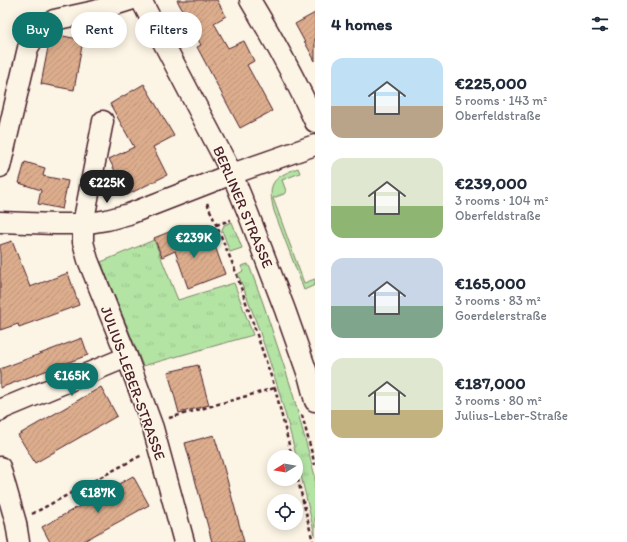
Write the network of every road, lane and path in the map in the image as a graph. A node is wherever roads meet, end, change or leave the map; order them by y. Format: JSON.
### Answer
{"nodes":[{"id":1,"x":130,"y":0,"type":"edge"},
{"id":2,"x":141,"y":0,"type":"edge"},
{"id":3,"x":250,"y":0,"type":"edge"},
{"id":4,"x":102,"y":121,"type":"dead end"},
{"id":5,"x":315,"y":122,"type":"edge"},
{"id":6,"x":315,"y":145,"type":"edge"},
{"id":7,"x":0,"y":167,"type":"edge"},
{"id":8,"x":232,"y":174,"type":"junction"},
{"id":9,"x":213,"y":181,"type":"junction"},
{"id":10,"x":0,"y":222,"type":"edge"},
{"id":11,"x":83,"y":224,"type":"junction"},
{"id":12,"x":126,"y":357,"type":"junction"},
{"id":13,"x":275,"y":388,"type":"junction"},
{"id":14,"x":315,"y":401,"type":"edge"},
{"id":15,"x":0,"y":411,"type":"edge"},
{"id":16,"x":168,"y":418,"type":"dead end"},
{"id":17,"x":158,"y":446,"type":"junction"},
{"id":18,"x":290,"y":450,"type":"edge"},
{"id":19,"x":0,"y":467,"type":"edge"},
{"id":20,"x":299,"y":486,"type":"edge"},
{"id":21,"x":16,"y":523,"type":"junction"},
{"id":22,"x":20,"y":542,"type":"edge"},
{"id":23,"x":184,"y":542,"type":"edge"},
{"id":24,"x":313,"y":542,"type":"edge"}],
"edges":[{"from":1,"to":7,"type":"street"},
{"from":2,"to":8,"type":"street","name":"BERLINER STRASSE"},
{"from":3,"to":5,"type":"street"},
{"from":4,"to":11,"type":"street","name":"JULIUS-LEBER-STRASSE"},
{"from":6,"to":8,"type":"street"},
{"from":8,"to":9,"type":"street"},
{"from":8,"to":14,"type":"street","name":"BERLINER STRASSE"},
{"from":9,"to":11,"type":"street"},
{"from":9,"to":13,"type":"path"},
{"from":10,"to":11,"type":"street"},
{"from":11,"to":12,"type":"street","name":"JULIUS-LEBER-STRASSE"},
{"from":12,"to":15,"type":"street"},
{"from":12,"to":17,"type":"street","name":"JULIUS-LEBER-STRASSE"},
{"from":13,"to":16,"type":"path"},
{"from":13,"to":18,"type":"path"},
{"from":17,"to":21,"type":"path"},
{"from":17,"to":23,"type":"street","name":"JULIUS-LEBER-STRASSE"},
{"from":19,"to":21,"type":"street"},
{"from":20,"to":24,"type":"path"},
{"from":21,"to":22,"type":"street"}]}
